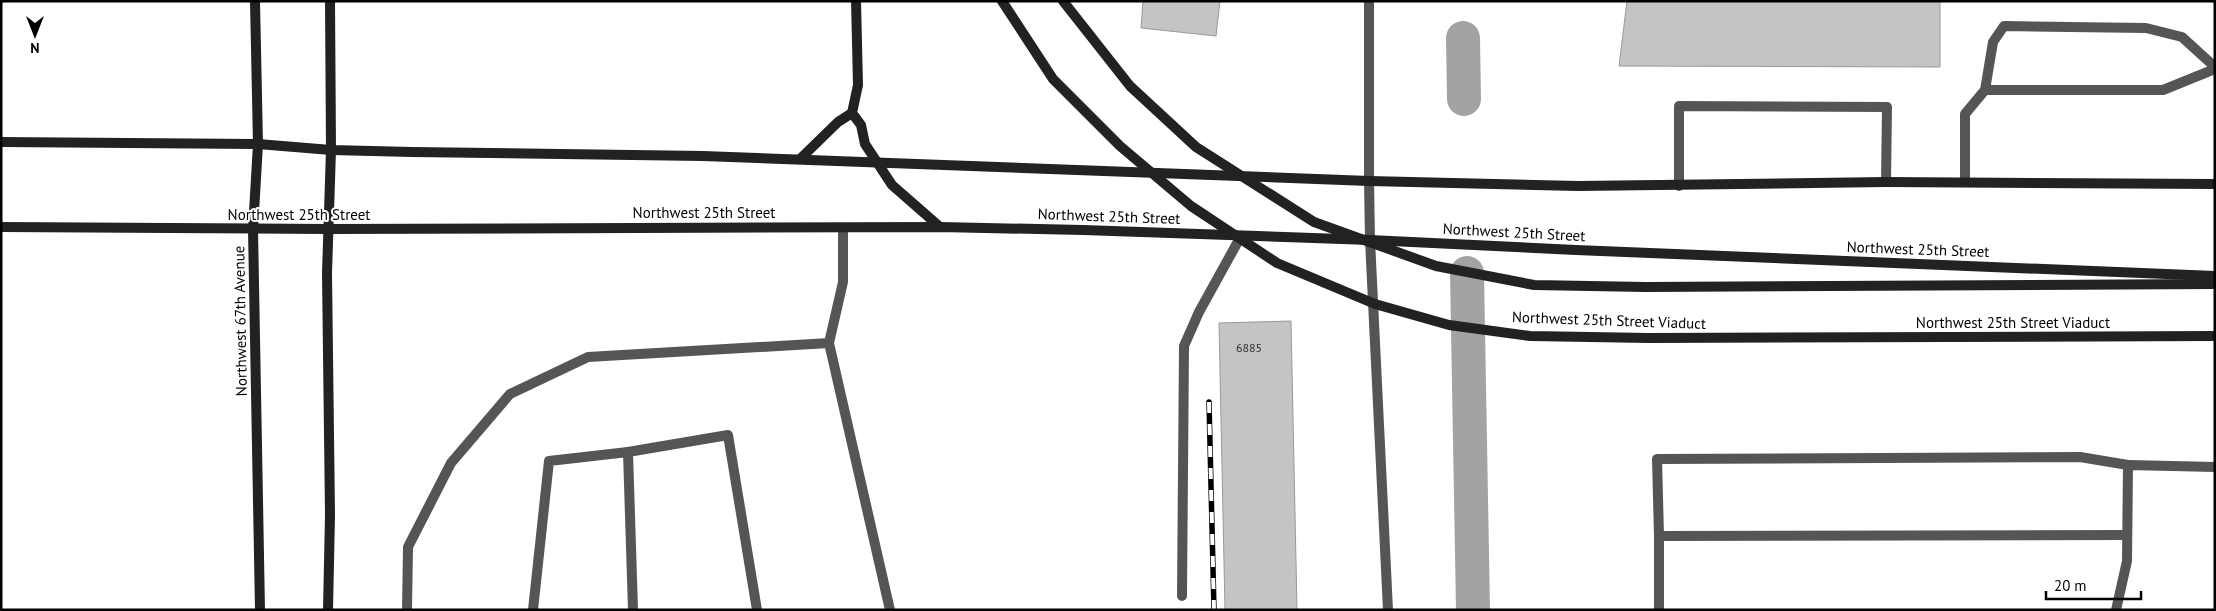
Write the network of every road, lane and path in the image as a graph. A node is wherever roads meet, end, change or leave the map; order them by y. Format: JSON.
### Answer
{"nodes":[{"id":1,"x":254,"y":1,"type":"edge"},
{"id":2,"x":330,"y":1,"type":"edge"},
{"id":3,"x":856,"y":1,"type":"edge"},
{"id":4,"x":1002,"y":1,"type":"edge"},
{"id":5,"x":1062,"y":1,"type":"edge"},
{"id":6,"x":1369,"y":1,"type":"edge"},
{"id":7,"x":2215,"y":68,"type":"edge"},
{"id":8,"x":1985,"y":90,"type":"junction"},
{"id":9,"x":852,"y":113,"type":"junction"},
{"id":10,"x":1,"y":142,"type":"edge"},
{"id":11,"x":258,"y":144,"type":"junction"},
{"id":12,"x":331,"y":150,"type":"junction"},
{"id":13,"x":800,"y":159,"type":"junction"},
{"id":14,"x":876,"y":162,"type":"junction"},
{"id":15,"x":1369,"y":181,"type":"junction"},
{"id":16,"x":1886,"y":182,"type":"junction"},
{"id":17,"x":1965,"y":182,"type":"junction"},
{"id":18,"x":2215,"y":184,"type":"edge"},
{"id":19,"x":1679,"y":186,"type":"junction"},
{"id":20,"x":1,"y":227,"type":"edge"},
{"id":21,"x":940,"y":227,"type":"junction"},
{"id":22,"x":843,"y":228,"type":"junction"},
{"id":23,"x":253,"y":229,"type":"junction"},
{"id":24,"x":327,"y":229,"type":"junction"},
{"id":25,"x":1240,"y":236,"type":"junction"},
{"id":26,"x":1370,"y":240,"type":"junction"},
{"id":27,"x":2215,"y":276,"type":"edge"},
{"id":28,"x":2215,"y":284,"type":"edge"},
{"id":29,"x":2215,"y":336,"type":"edge"},
{"id":30,"x":829,"y":343,"type":"junction"},
{"id":31,"x":628,"y":452,"type":"junction"},
{"id":32,"x":2128,"y":465,"type":"junction"},
{"id":33,"x":2215,"y":467,"type":"edge"},
{"id":34,"x":2128,"y":535,"type":"junction"},
{"id":35,"x":1659,"y":536,"type":"junction"},
{"id":36,"x":1182,"y":596,"type":"dead end"},
{"id":37,"x":260,"y":610,"type":"edge"},
{"id":38,"x":328,"y":610,"type":"edge"},
{"id":39,"x":407,"y":610,"type":"edge"},
{"id":40,"x":533,"y":610,"type":"edge"},
{"id":41,"x":633,"y":610,"type":"edge"},
{"id":42,"x":757,"y":610,"type":"edge"},
{"id":43,"x":890,"y":610,"type":"edge"},
{"id":44,"x":1388,"y":610,"type":"edge"},
{"id":45,"x":1659,"y":610,"type":"edge"},
{"id":46,"x":2116,"y":610,"type":"edge"}],
"edges":[{"from":1,"to":11,"type":"street","name":"Northwest 67th Avenue"},
{"from":2,"to":12,"type":"street"},
{"from":3,"to":9,"type":"street"},
{"from":4,"to":29,"type":"street","name":"Northwest 25th Street Viaduct","bridge":true},
{"from":5,"to":28,"type":"street","bridge":true},
{"from":6,"to":15,"type":"street"},
{"from":7,"to":8,"type":"street"},
{"from":7,"to":8,"type":"street"},
{"from":8,"to":17,"type":"street"},
{"from":9,"to":13,"type":"street"},
{"from":9,"to":14,"type":"street"},
{"from":10,"to":11,"type":"street"},
{"from":11,"to":12,"type":"street"},
{"from":11,"to":23,"type":"street","name":"Northwest 67th Avenue"},
{"from":12,"to":13,"type":"street"},
{"from":12,"to":24,"type":"street"},
{"from":13,"to":14,"type":"street"},
{"from":14,"to":15,"type":"street"},
{"from":14,"to":21,"type":"street"},
{"from":15,"to":19,"type":"street"},
{"from":15,"to":26,"type":"street"},
{"from":16,"to":17,"type":"street"},
{"from":16,"to":19,"type":"street"},
{"from":16,"to":19,"type":"street"},
{"from":17,"to":18,"type":"street"},
{"from":20,"to":23,"type":"street","name":"Northwest 25th Street"},
{"from":21,"to":22,"type":"street","name":"Northwest 25th Street"},
{"from":21,"to":25,"type":"street","name":"Northwest 25th Street"},
{"from":22,"to":24,"type":"street","name":"Northwest 25th Street"},
{"from":22,"to":30,"type":"street"},
{"from":23,"to":24,"type":"street","name":"Northwest 25th Street"},
{"from":23,"to":37,"type":"street","name":"Northwest 67th Avenue"},
{"from":24,"to":38,"type":"street"},
{"from":25,"to":26,"type":"street","name":"Northwest 25th Street"},
{"from":25,"to":36,"type":"street"},
{"from":26,"to":27,"type":"street","name":"Northwest 25th Street"},
{"from":26,"to":44,"type":"street"},
{"from":30,"to":39,"type":"street"},
{"from":30,"to":43,"type":"street"},
{"from":31,"to":40,"type":"street"},
{"from":31,"to":41,"type":"street"},
{"from":31,"to":42,"type":"street"},
{"from":32,"to":33,"type":"street"},
{"from":32,"to":34,"type":"street"},
{"from":32,"to":35,"type":"street"},
{"from":34,"to":35,"type":"street"},
{"from":34,"to":46,"type":"street"},
{"from":35,"to":45,"type":"street"}]}
